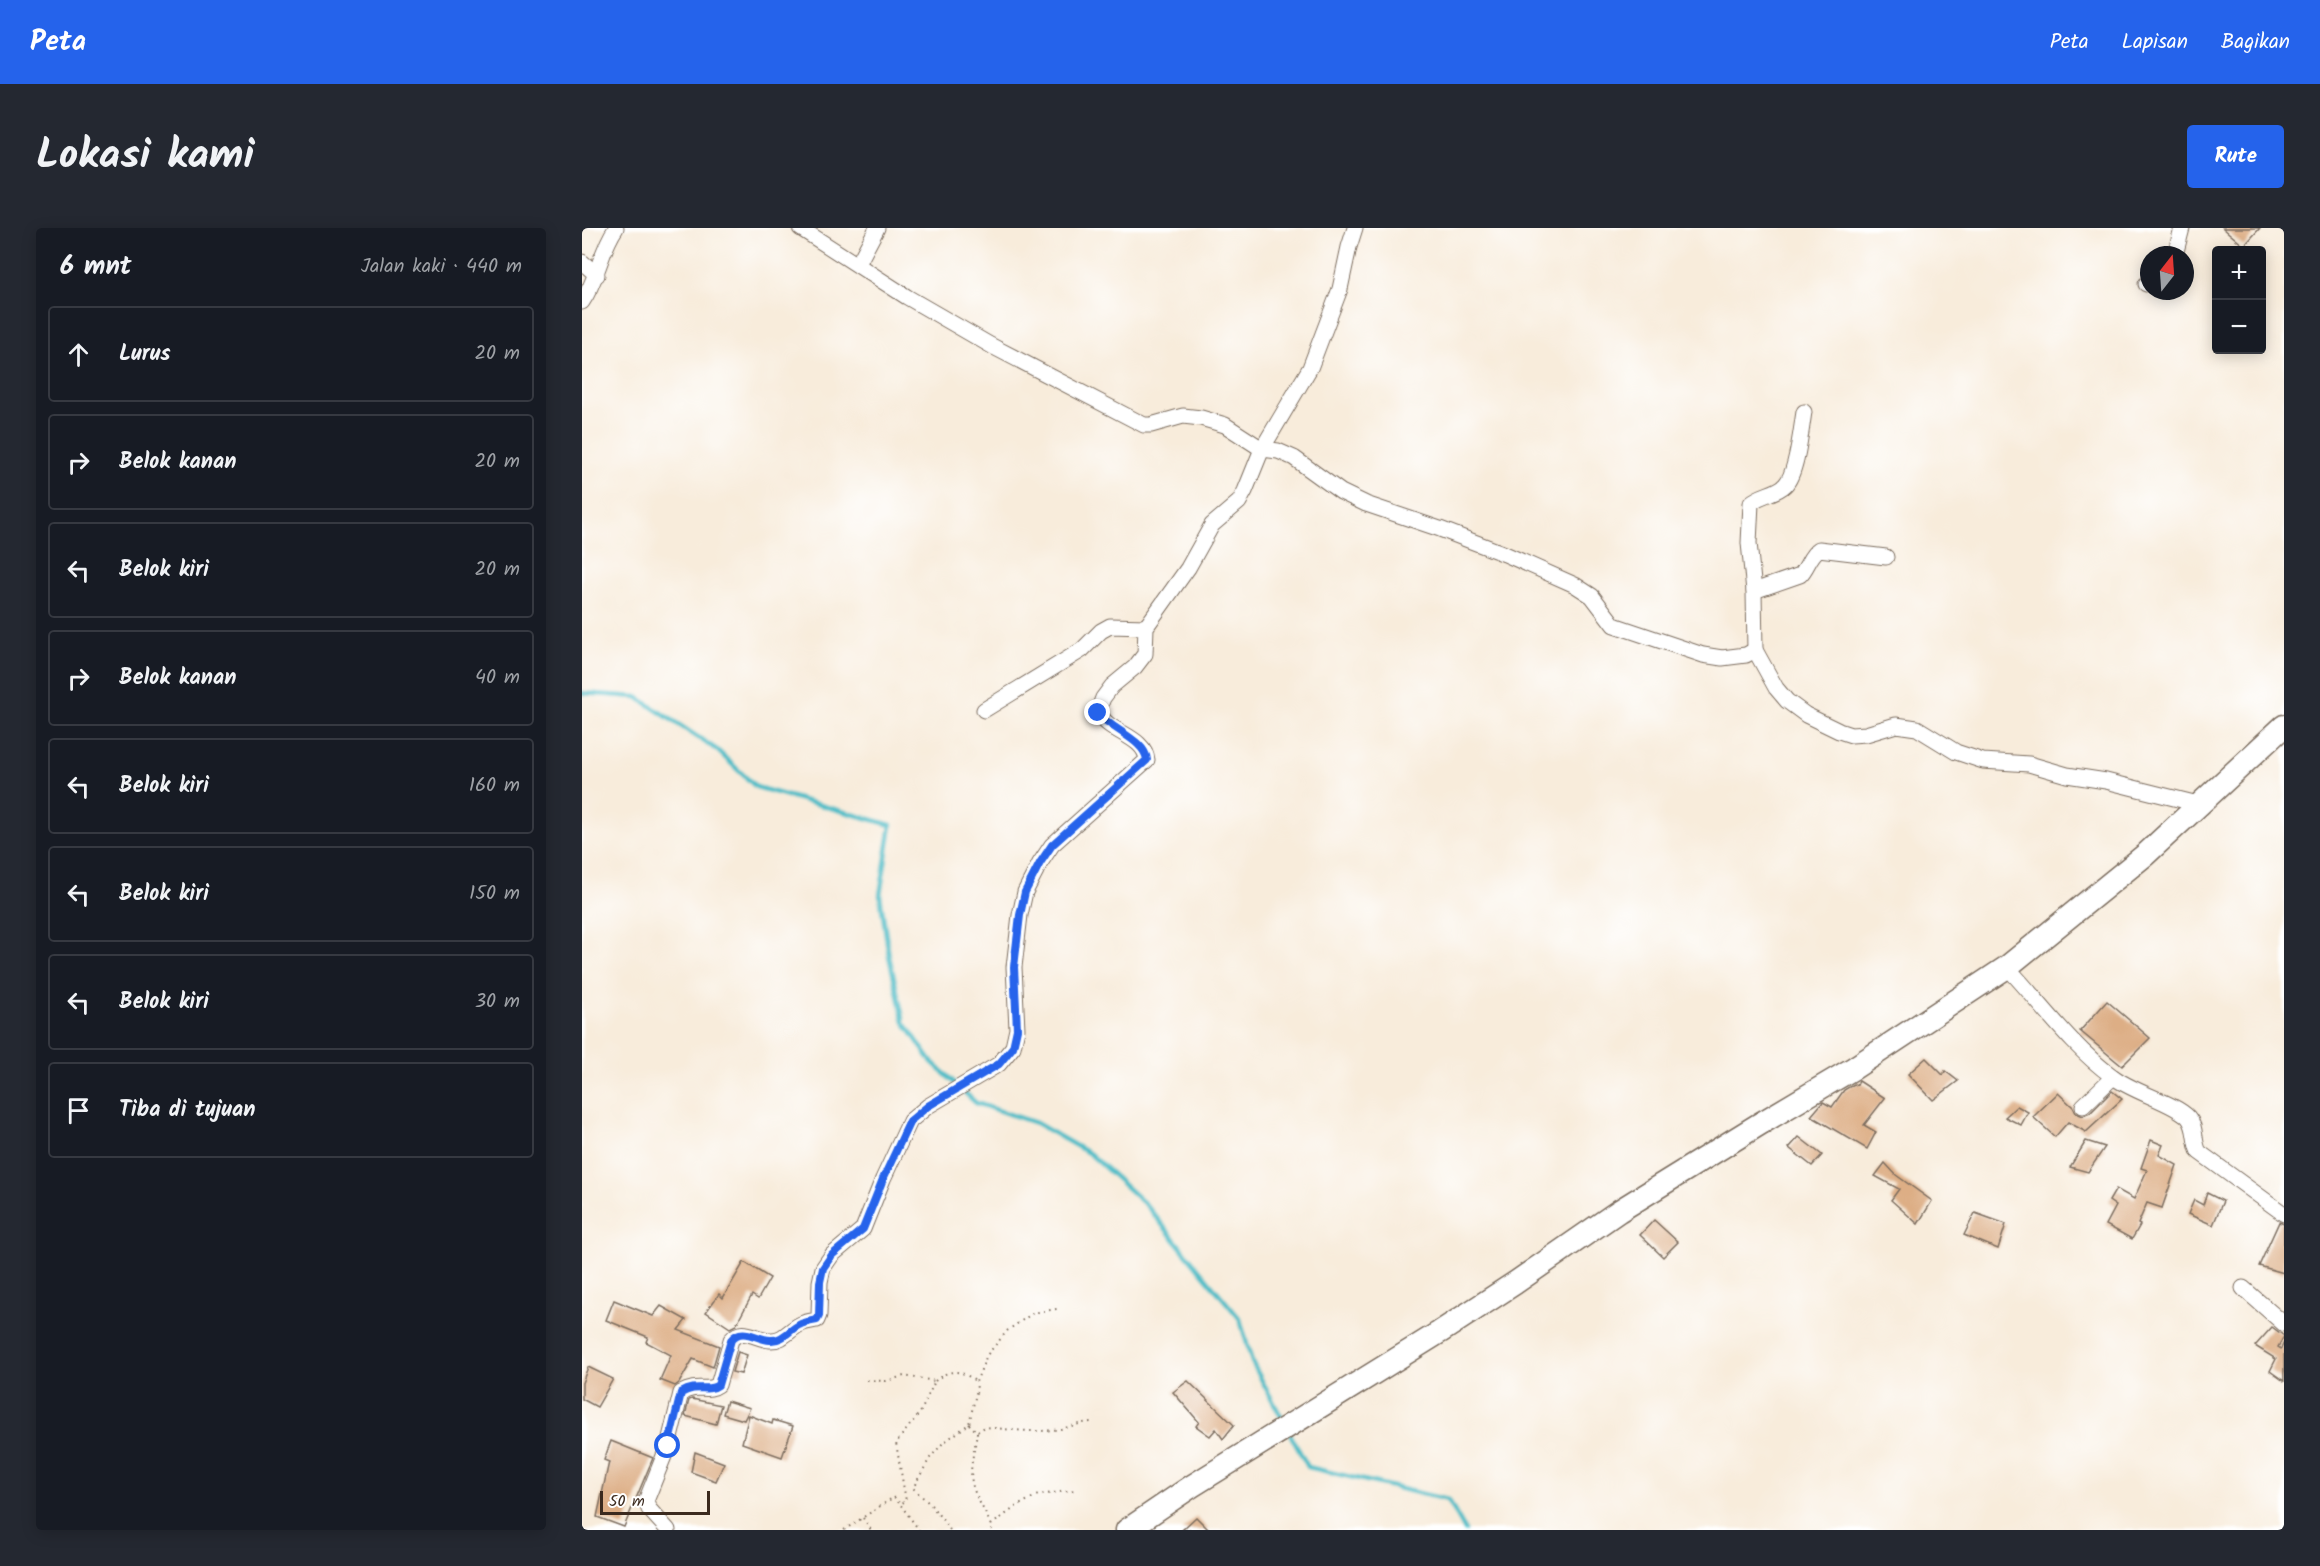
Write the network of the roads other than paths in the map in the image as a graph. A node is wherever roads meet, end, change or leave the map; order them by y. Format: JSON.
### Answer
{"nodes":[{"id":1,"x":615,"y":228,"type":"edge"},
{"id":2,"x":800,"y":228,"type":"edge"},
{"id":3,"x":877,"y":228,"type":"edge"},
{"id":4,"x":1355,"y":228,"type":"edge"},
{"id":5,"x":2182,"y":228,"type":"edge"},
{"id":6,"x":2177,"y":246,"type":"edge"},
{"id":7,"x":582,"y":262,"type":"edge"},
{"id":8,"x":858,"y":264,"type":"junction"},
{"id":9,"x":597,"y":275,"type":"junction"},
{"id":10,"x":582,"y":302,"type":"edge"},
{"id":11,"x":1804,"y":412,"type":"dead end"},
{"id":12,"x":1262,"y":449,"type":"junction"},
{"id":13,"x":1886,"y":557,"type":"dead end"},
{"id":14,"x":1754,"y":591,"type":"junction"},
{"id":15,"x":1146,"y":627,"type":"junction"},
{"id":16,"x":1755,"y":650,"type":"junction"},
{"id":17,"x":984,"y":710,"type":"dead end"},
{"id":18,"x":2284,"y":726,"type":"edge"},
{"id":19,"x":2198,"y":804,"type":"junction"},
{"id":20,"x":2007,"y":967,"type":"junction"},
{"id":21,"x":2113,"y":1077,"type":"junction"},
{"id":22,"x":2083,"y":1106,"type":"dead end"},
{"id":23,"x":2284,"y":1215,"type":"edge"},
{"id":24,"x":2243,"y":1288,"type":"dead end"},
{"id":25,"x":2284,"y":1324,"type":"edge"},
{"id":26,"x":1131,"y":1529,"type":"edge"},
{"id":27,"x":668,"y":1530,"type":"edge"}],
"edges":[{"from":1,"to":9,"type":"street"},
{"from":2,"to":8,"type":"street"},
{"from":3,"to":8,"type":"street"},
{"from":4,"to":12,"type":"street"},
{"from":5,"to":6,"type":"street"},
{"from":7,"to":9,"type":"street"},
{"from":8,"to":12,"type":"street"},
{"from":9,"to":10,"type":"street"},
{"from":11,"to":14,"type":"street"},
{"from":12,"to":15,"type":"street"},
{"from":12,"to":16,"type":"street"},
{"from":13,"to":14,"type":"street"},
{"from":14,"to":16,"type":"street"},
{"from":15,"to":17,"type":"street"},
{"from":15,"to":27,"type":"street"},
{"from":16,"to":19,"type":"street"},
{"from":18,"to":19,"type":"street"},
{"from":19,"to":20,"type":"street"},
{"from":20,"to":21,"type":"street"},
{"from":20,"to":26,"type":"street"},
{"from":21,"to":22,"type":"street"},
{"from":21,"to":23,"type":"street"},
{"from":24,"to":25,"type":"street"}]}
